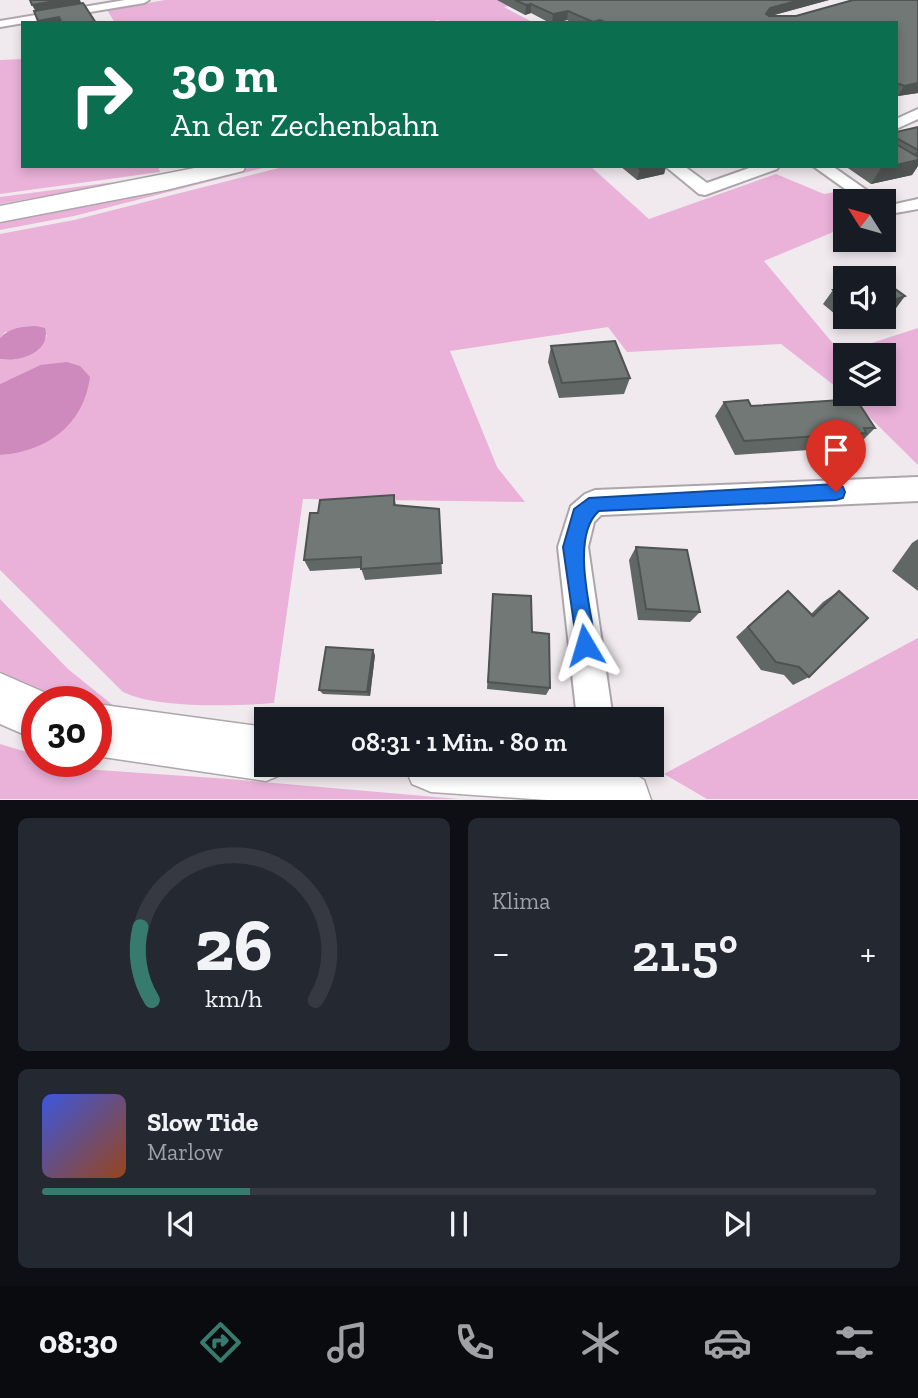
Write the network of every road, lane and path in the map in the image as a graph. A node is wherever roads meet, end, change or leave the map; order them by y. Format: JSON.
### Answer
{"nodes":[{"id":1,"x":144,"y":0,"type":"edge"},
{"id":2,"x":102,"y":3,"type":"edge"},
{"id":3,"x":0,"y":24,"type":"edge"},
{"id":4,"x":918,"y":113,"type":"edge"},
{"id":5,"x":898,"y":124,"type":"edge"},
{"id":6,"x":227,"y":168,"type":"edge"},
{"id":7,"x":676,"y":168,"type":"edge"},
{"id":8,"x":766,"y":168,"type":"edge"},
{"id":9,"x":824,"y":168,"type":"edge"},
{"id":10,"x":855,"y":189,"type":"edge"},
{"id":11,"x":918,"y":204,"type":"edge"},
{"id":12,"x":896,"y":209,"type":"edge"},
{"id":13,"x":0,"y":214,"type":"edge"},
{"id":14,"x":918,"y":489,"type":"edge"},
{"id":15,"x":0,"y":698,"type":"edge"},
{"id":16,"x":593,"y":707,"type":"edge"},
{"id":17,"x":21,"y":708,"type":"edge"},
{"id":18,"x":112,"y":732,"type":"edge"},
{"id":19,"x":254,"y":752,"type":"edge"},
{"id":20,"x":574,"y":777,"type":"edge"},
{"id":21,"x":608,"y":783,"type":"edge"}],
"edges":[{"from":1,"to":2,"type":"street"},
{"from":2,"to":3,"type":"street"},
{"from":4,"to":5,"type":"street"},
{"from":6,"to":13,"type":"main road"},
{"from":7,"to":8,"type":"street"},
{"from":9,"to":10,"type":"street"},
{"from":11,"to":12,"type":"street"},
{"from":14,"to":16,"type":"street"},
{"from":15,"to":17,"type":"main road"},
{"from":18,"to":19,"type":"main road"},
{"from":20,"to":21,"type":"main road"}]}
